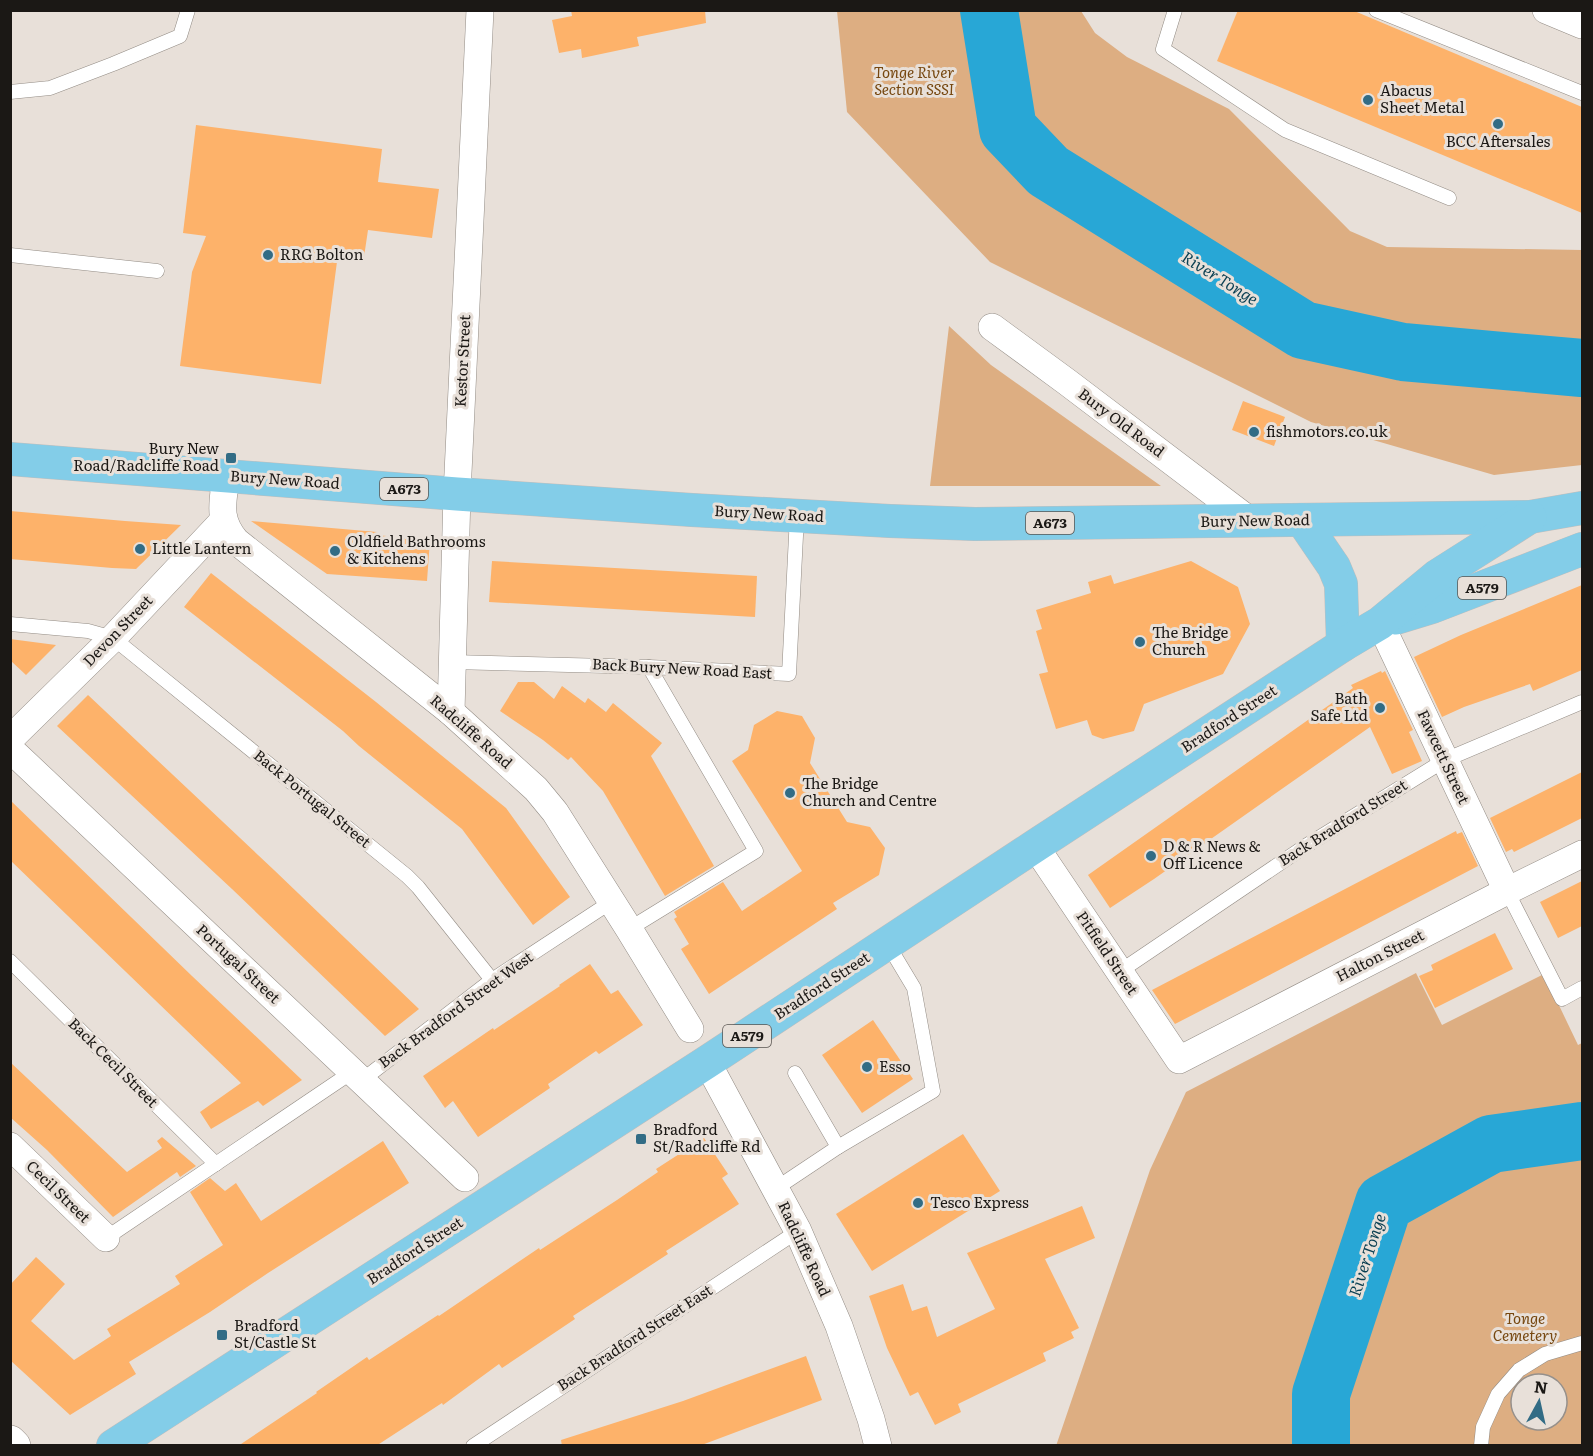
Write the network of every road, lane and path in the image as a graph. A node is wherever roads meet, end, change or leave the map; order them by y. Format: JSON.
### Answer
{"nodes":[{"id":1,"x":188,"y":10,"type":"edge"},
{"id":2,"x":480,"y":10,"type":"edge"},
{"id":3,"x":1175,"y":10,"type":"edge"},
{"id":4,"x":1376,"y":10,"type":"edge"},
{"id":5,"x":1546,"y":10,"type":"edge"},
{"id":6,"x":1582,"y":25,"type":"edge"},
{"id":7,"x":10,"y":92,"type":"edge"},
{"id":8,"x":1582,"y":93,"type":"edge"},
{"id":9,"x":1449,"y":198,"type":"dead end"},
{"id":10,"x":10,"y":255,"type":"edge"},
{"id":11,"x":158,"y":271,"type":"dead end"},
{"id":12,"x":992,"y":327,"type":"dead end"},
{"id":13,"x":10,"y":459,"type":"edge"},
{"id":14,"x":225,"y":476,"type":"junction"},
{"id":15,"x":457,"y":494,"type":"junction"},
{"id":16,"x":1582,"y":508,"type":"edge"},
{"id":17,"x":797,"y":515,"type":"junction"},
{"id":18,"x":1530,"y":517,"type":"junction"},
{"id":19,"x":223,"y":520,"type":"junction"},
{"id":20,"x":1249,"y":520,"type":"junction"},
{"id":21,"x":1302,"y":520,"type":"junction"},
{"id":22,"x":1582,"y":549,"type":"edge"},
{"id":23,"x":1380,"y":623,"type":"junction"},
{"id":24,"x":10,"y":624,"type":"edge"},
{"id":25,"x":113,"y":638,"type":"junction"},
{"id":26,"x":1343,"y":645,"type":"junction"},
{"id":27,"x":452,"y":662,"type":"junction"},
{"id":28,"x":649,"y":667,"type":"junction"},
{"id":29,"x":1582,"y":702,"type":"edge"},
{"id":30,"x":451,"y":712,"type":"junction"},
{"id":31,"x":10,"y":739,"type":"edge"},
{"id":32,"x":10,"y":749,"type":"edge"},
{"id":33,"x":1445,"y":760,"type":"junction"},
{"id":34,"x":1035,"y":846,"type":"junction"},
{"id":35,"x":1582,"y":854,"type":"edge"},
{"id":36,"x":1507,"y":891,"type":"junction"},
{"id":37,"x":611,"y":902,"type":"junction"},
{"id":38,"x":629,"y":929,"type":"junction"},
{"id":39,"x":887,"y":943,"type":"junction"},
{"id":40,"x":10,"y":961,"type":"edge"},
{"id":41,"x":1119,"y":972,"type":"junction"},
{"id":42,"x":492,"y":980,"type":"junction"},
{"id":43,"x":1582,"y":988,"type":"edge"},
{"id":44,"x":690,"y":1029,"type":"dead end"},
{"id":45,"x":1179,"y":1060,"type":"joint"},
{"id":46,"x":707,"y":1062,"type":"junction"},
{"id":47,"x":795,"y":1073,"type":"dead end"},
{"id":48,"x":357,"y":1076,"type":"junction"},
{"id":49,"x":10,"y":1146,"type":"edge"},
{"id":50,"x":838,"y":1147,"type":"junction"},
{"id":51,"x":216,"y":1164,"type":"junction"},
{"id":52,"x":465,"y":1178,"type":"dead end"},
{"id":53,"x":775,"y":1189,"type":"junction"},
{"id":54,"x":798,"y":1230,"type":"junction"},
{"id":55,"x":106,"y":1238,"type":"joint"},
{"id":56,"x":1582,"y":1343,"type":"edge"},
{"id":57,"x":10,"y":1442,"type":"edge"},
{"id":58,"x":14,"y":1446,"type":"edge"},
{"id":59,"x":113,"y":1446,"type":"edge"},
{"id":60,"x":473,"y":1446,"type":"edge"},
{"id":61,"x":878,"y":1446,"type":"edge"},
{"id":62,"x":1481,"y":1446,"type":"edge"}],
"edges":[{"from":1,"to":7,"type":"lane"},
{"from":2,"to":15,"type":"street","name":"Kestor Street"},
{"from":3,"to":9,"type":"lane"},
{"from":4,"to":8,"type":"lane"},
{"from":5,"to":6,"type":"street"},
{"from":10,"to":11,"type":"lane"},
{"from":12,"to":20,"type":"street","name":"Bury Old Road"},
{"from":13,"to":14,"type":"main road","name":"Bury New Road","number":"A673"},
{"from":14,"to":15,"type":"main road","name":"Bury New Road","number":"A673"},
{"from":14,"to":19,"type":"street"},
{"from":15,"to":17,"type":"main road","name":"Bury New Road","number":"A673"},
{"from":15,"to":27,"type":"street","name":"Kestor Street"},
{"from":16,"to":18,"type":"main road","number":"A579"},
{"from":17,"to":20,"type":"main road","name":"Bury New Road","number":"A673"},
{"from":17,"to":28,"type":"lane","name":"Back Bury New Road East"},
{"from":18,"to":21,"type":"main road","name":"Bury New Road","number":"A673"},
{"from":18,"to":23,"type":"main road","name":"Bradford Street","number":"A579"},
{"from":19,"to":25,"type":"street","name":"Devon Street"},
{"from":19,"to":30,"type":"street","name":"Radcliffe Road"},
{"from":20,"to":21,"type":"main road","name":"Bury New Road","number":"A673"},
{"from":21,"to":26,"type":"main road"},
{"from":22,"to":23,"type":"main road","name":"Bradford Street","number":"A579"},
{"from":23,"to":26,"type":"main road","name":"Bradford Street","number":"A579"},
{"from":23,"to":33,"type":"street","name":"Fawcett Street"},
{"from":24,"to":25,"type":"lane"},
{"from":25,"to":31,"type":"street","name":"Devon Street"},
{"from":25,"to":42,"type":"lane","name":"Back Portugal Street"},
{"from":26,"to":34,"type":"main road","name":"Bradford Street","number":"A579"},
{"from":27,"to":28,"type":"lane","name":"Back Bury New Road East"},
{"from":27,"to":30,"type":"street","name":"Kestor Street"},
{"from":28,"to":38,"type":"lane"},
{"from":29,"to":33,"type":"lane","name":"Back Bradford Street"},
{"from":30,"to":37,"type":"street","name":"Radcliffe Road"},
{"from":32,"to":48,"type":"street","name":"Portugal Street"},
{"from":33,"to":36,"type":"street","name":"Fawcett Street"},
{"from":33,"to":41,"type":"lane","name":"Back Bradford Street"},
{"from":34,"to":39,"type":"main road","name":"Bradford Street","number":"A579"},
{"from":34,"to":41,"type":"street","name":"Pitfield Street"},
{"from":35,"to":36,"type":"street","name":"Halton Street"},
{"from":36,"to":43,"type":"lane"},
{"from":36,"to":45,"type":"street","name":"Halton Street"},
{"from":37,"to":38,"type":"street","name":"Radcliffe Road"},
{"from":37,"to":42,"type":"lane","name":"Back Bradford Street West"},
{"from":38,"to":44,"type":"street","name":"Radcliffe Road"},
{"from":39,"to":46,"type":"main road","name":"Bradford Street","number":"A579"},
{"from":39,"to":50,"type":"lane"},
{"from":40,"to":51,"type":"lane","name":"Back Cecil Street"},
{"from":41,"to":45,"type":"street","name":"Pitfield Street"},
{"from":42,"to":48,"type":"lane","name":"Back Bradford Street West"},
{"from":46,"to":53,"type":"street","name":"Radcliffe Road"},
{"from":46,"to":59,"type":"main road","name":"Bradford Street","number":"A579"},
{"from":47,"to":50,"type":"lane"},
{"from":48,"to":51,"type":"lane","name":"Back Bradford Street West"},
{"from":48,"to":52,"type":"street","name":"Portugal Street"},
{"from":49,"to":55,"type":"street","name":"Cecil Street"},
{"from":50,"to":53,"type":"lane"},
{"from":51,"to":55,"type":"lane","name":"Back Bradford Street West"},
{"from":53,"to":54,"type":"street","name":"Radcliffe Road"},
{"from":54,"to":60,"type":"lane","name":"Back Bradford Street East"},
{"from":54,"to":61,"type":"street","name":"Radcliffe Road"},
{"from":56,"to":62,"type":"lane"},
{"from":57,"to":58,"type":"main road"}]}
